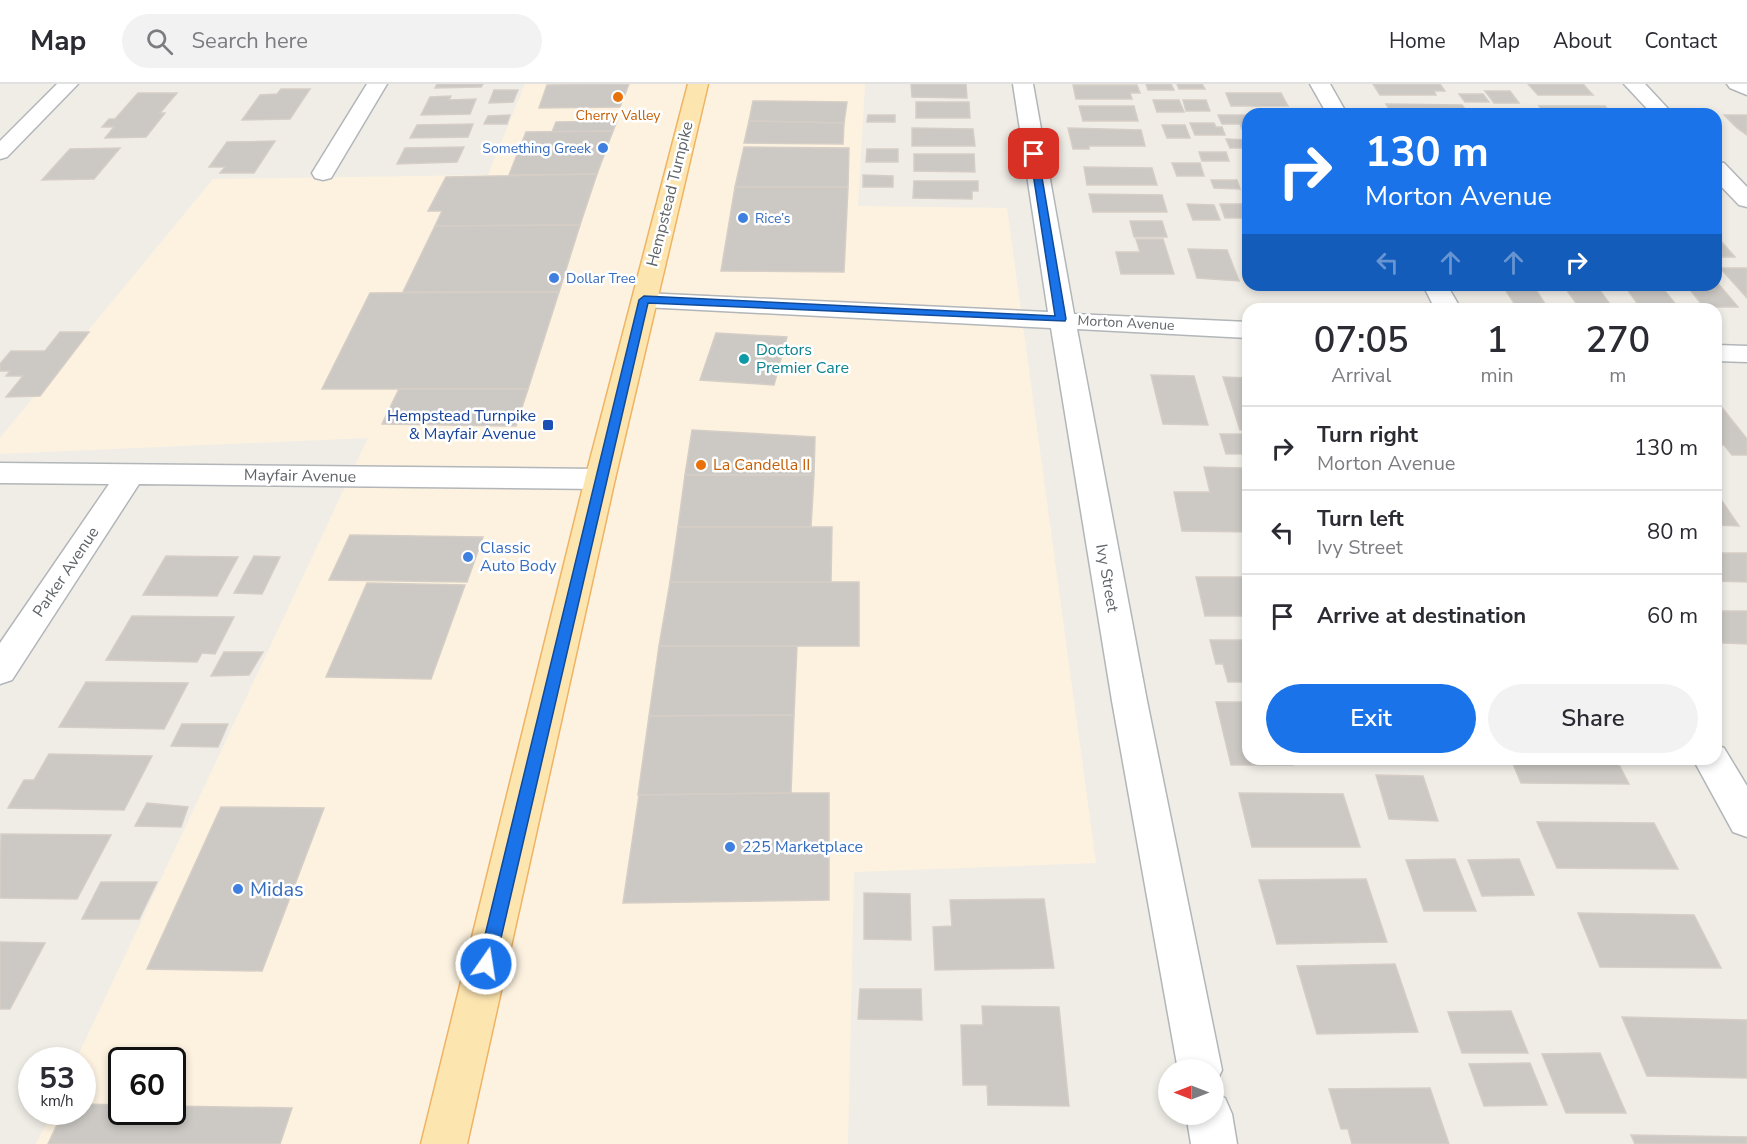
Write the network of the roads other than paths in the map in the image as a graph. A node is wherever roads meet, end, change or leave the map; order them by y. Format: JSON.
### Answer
{"nodes":[{"id":1,"x":68,"y":84,"type":"edge"},
{"id":2,"x":377,"y":84,"type":"edge"},
{"id":3,"x":698,"y":84,"type":"edge"},
{"id":4,"x":1023,"y":84,"type":"edge"},
{"id":5,"x":1320,"y":84,"type":"edge"},
{"id":6,"x":1634,"y":84,"type":"edge"},
{"id":7,"x":1737,"y":84,"type":"edge"},
{"id":8,"x":1747,"y":89,"type":"edge"},
{"id":9,"x":1334,"y":108,"type":"edge"},
{"id":10,"x":1657,"y":108,"type":"edge"},
{"id":11,"x":0,"y":153,"type":"edge"},
{"id":12,"x":323,"y":173,"type":"dead end"},
{"id":13,"x":1722,"y":174,"type":"edge"},
{"id":14,"x":1747,"y":200,"type":"edge"},
{"id":15,"x":644,"y":300,"type":"junction"},
{"id":16,"x":1061,"y":319,"type":"junction"},
{"id":17,"x":1242,"y":330,"type":"edge"},
{"id":18,"x":1722,"y":353,"type":"edge"},
{"id":19,"x":1747,"y":354,"type":"edge"},
{"id":20,"x":0,"y":473,"type":"edge"},
{"id":21,"x":131,"y":474,"type":"junction"},
{"id":22,"x":600,"y":479,"type":"junction"},
{"id":23,"x":0,"y":670,"type":"edge"},
{"id":24,"x":1715,"y":765,"type":"edge"},
{"id":25,"x":1747,"y":820,"type":"edge"},
{"id":26,"x":1198,"y":1059,"type":"edge"},
{"id":27,"x":1211,"y":1125,"type":"edge"},
{"id":28,"x":444,"y":1144,"type":"edge"},
{"id":29,"x":1214,"y":1144,"type":"edge"}],
"edges":[{"from":1,"to":11,"type":"street"},
{"from":2,"to":12,"type":"street"},
{"from":3,"to":15,"type":"main road","name":"Hempstead Turnpike"},
{"from":4,"to":16,"type":"street","name":"Ivy Street"},
{"from":5,"to":9,"type":"street"},
{"from":6,"to":10,"type":"street"},
{"from":7,"to":8,"type":"street"},
{"from":13,"to":14,"type":"street"},
{"from":15,"to":16,"type":"street","name":"Morton Avenue"},
{"from":15,"to":22,"type":"main road","name":"Hempstead Turnpike"},
{"from":16,"to":17,"type":"street","name":"Morton Avenue"},
{"from":16,"to":26,"type":"street","name":"Ivy Street"},
{"from":18,"to":19,"type":"street"},
{"from":20,"to":21,"type":"street","name":"Mayfair Avenue"},
{"from":21,"to":22,"type":"street","name":"Mayfair Avenue"},
{"from":21,"to":23,"type":"street","name":"Parker Avenue"},
{"from":22,"to":28,"type":"main road","name":"Hempstead Turnpike"},
{"from":24,"to":25,"type":"street"},
{"from":27,"to":29,"type":"street"}]}
